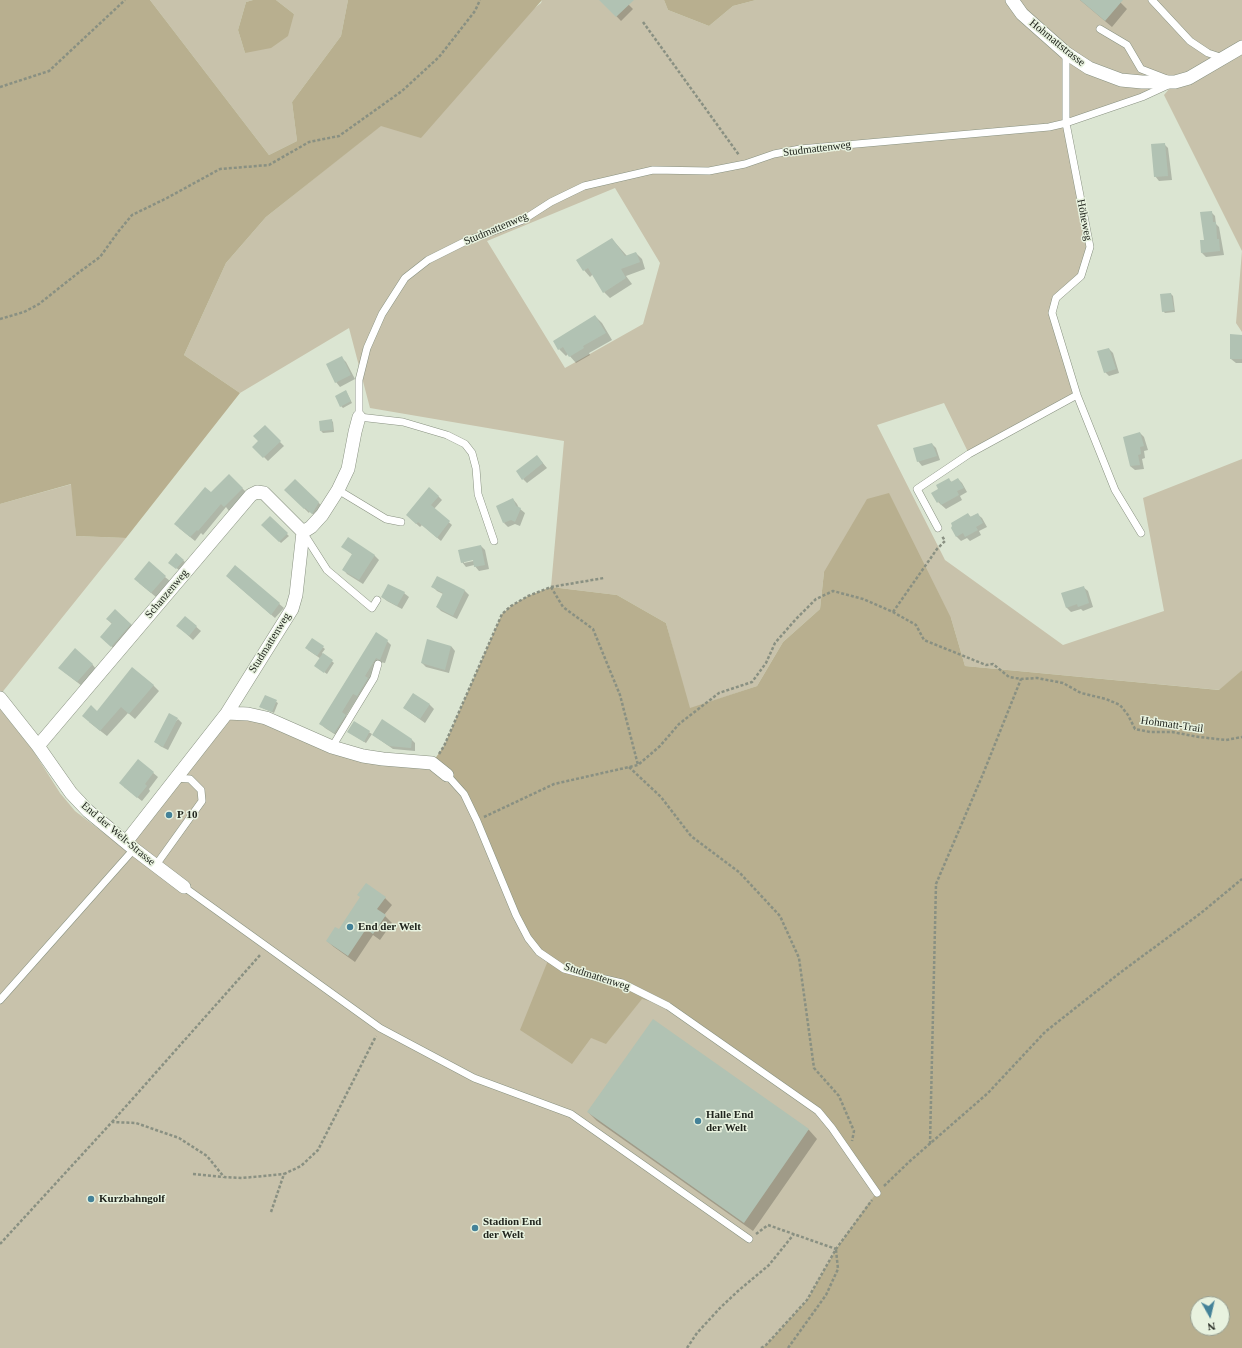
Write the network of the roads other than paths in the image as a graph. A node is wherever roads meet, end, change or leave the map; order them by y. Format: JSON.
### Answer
{"nodes":[{"id":1,"x":1012,"y":0,"type":"edge"},
{"id":2,"x":1152,"y":0,"type":"edge"},
{"id":3,"x":1100,"y":30,"type":"dead end"},
{"id":4,"x":1242,"y":47,"type":"edge"},
{"id":5,"x":1066,"y":53,"type":"junction"},
{"id":6,"x":1223,"y":58,"type":"junction"},
{"id":7,"x":1175,"y":82,"type":"junction"},
{"id":8,"x":1066,"y":123,"type":"junction"},
{"id":9,"x":1077,"y":395,"type":"junction"},
{"id":10,"x":359,"y":417,"type":"junction"},
{"id":11,"x":338,"y":490,"type":"junction"},
{"id":12,"x":401,"y":522,"type":"dead end"},
{"id":13,"x":938,"y":528,"type":"road end"},
{"id":14,"x":303,"y":532,"type":"junction"},
{"id":15,"x":1141,"y":533,"type":"dead end"},
{"id":16,"x":494,"y":541,"type":"dead end"},
{"id":17,"x":377,"y":600,"type":"dead end"},
{"id":18,"x":378,"y":664,"type":"dead end"},
{"id":19,"x":0,"y":698,"type":"edge"},
{"id":20,"x":227,"y":713,"type":"junction"},
{"id":21,"x":38,"y":746,"type":"junction"},
{"id":22,"x":332,"y":747,"type":"junction"},
{"id":23,"x":447,"y":775,"type":"joint"},
{"id":24,"x":175,"y":778,"type":"junction"},
{"id":25,"x":130,"y":845,"type":"junction"},
{"id":26,"x":156,"y":865,"type":"junction"},
{"id":27,"x":184,"y":887,"type":"joint"},
{"id":28,"x":0,"y":1000,"type":"edge"},
{"id":29,"x":877,"y":1192,"type":"road end"},
{"id":30,"x":750,"y":1239,"type":"road end"}],
"edges":[{"from":1,"to":5,"type":"street","name":"Hohmattstrasse"},
{"from":2,"to":6,"type":"lane"},
{"from":3,"to":7,"type":"lane"},
{"from":4,"to":6,"type":"street","name":"Hohmattstrasse"},
{"from":5,"to":7,"type":"street","name":"Hohmattstrasse"},
{"from":5,"to":8,"type":"lane","name":"Höheweg"},
{"from":6,"to":7,"type":"street","name":"Hohmattstrasse"},
{"from":7,"to":8,"type":"lane","name":"Studmattenweg"},
{"from":8,"to":9,"type":"lane","name":"Höheweg"},
{"from":8,"to":10,"type":"lane","name":"Studmattenweg"},
{"from":9,"to":13,"type":"lane"},
{"from":9,"to":15,"type":"lane","name":"Höheweg"},
{"from":10,"to":11,"type":"street","name":"Studmattenweg"},
{"from":10,"to":16,"type":"lane"},
{"from":11,"to":12,"type":"lane"},
{"from":11,"to":14,"type":"street","name":"Studmattenweg"},
{"from":14,"to":17,"type":"lane"},
{"from":14,"to":20,"type":"street","name":"Studmattenweg"},
{"from":14,"to":21,"type":"street","name":"Schanzenweg"},
{"from":18,"to":22,"type":"lane"},
{"from":19,"to":21,"type":"street","name":"End der Welt-Strasse"},
{"from":20,"to":22,"type":"street"},
{"from":20,"to":24,"type":"street","name":"Studmattenweg"},
{"from":21,"to":25,"type":"street","name":"End der Welt-Strasse"},
{"from":22,"to":23,"type":"street","name":"Studmattenweg"},
{"from":23,"to":29,"type":"lane","name":"Studmattenweg"},
{"from":24,"to":25,"type":"street","name":"Studmattenweg"},
{"from":24,"to":26,"type":"lane"},
{"from":25,"to":26,"type":"street","name":"End der Welt-Strasse"},
{"from":25,"to":28,"type":"lane"},
{"from":26,"to":27,"type":"street","name":"End der Welt-Strasse"},
{"from":27,"to":30,"type":"lane"}]}
